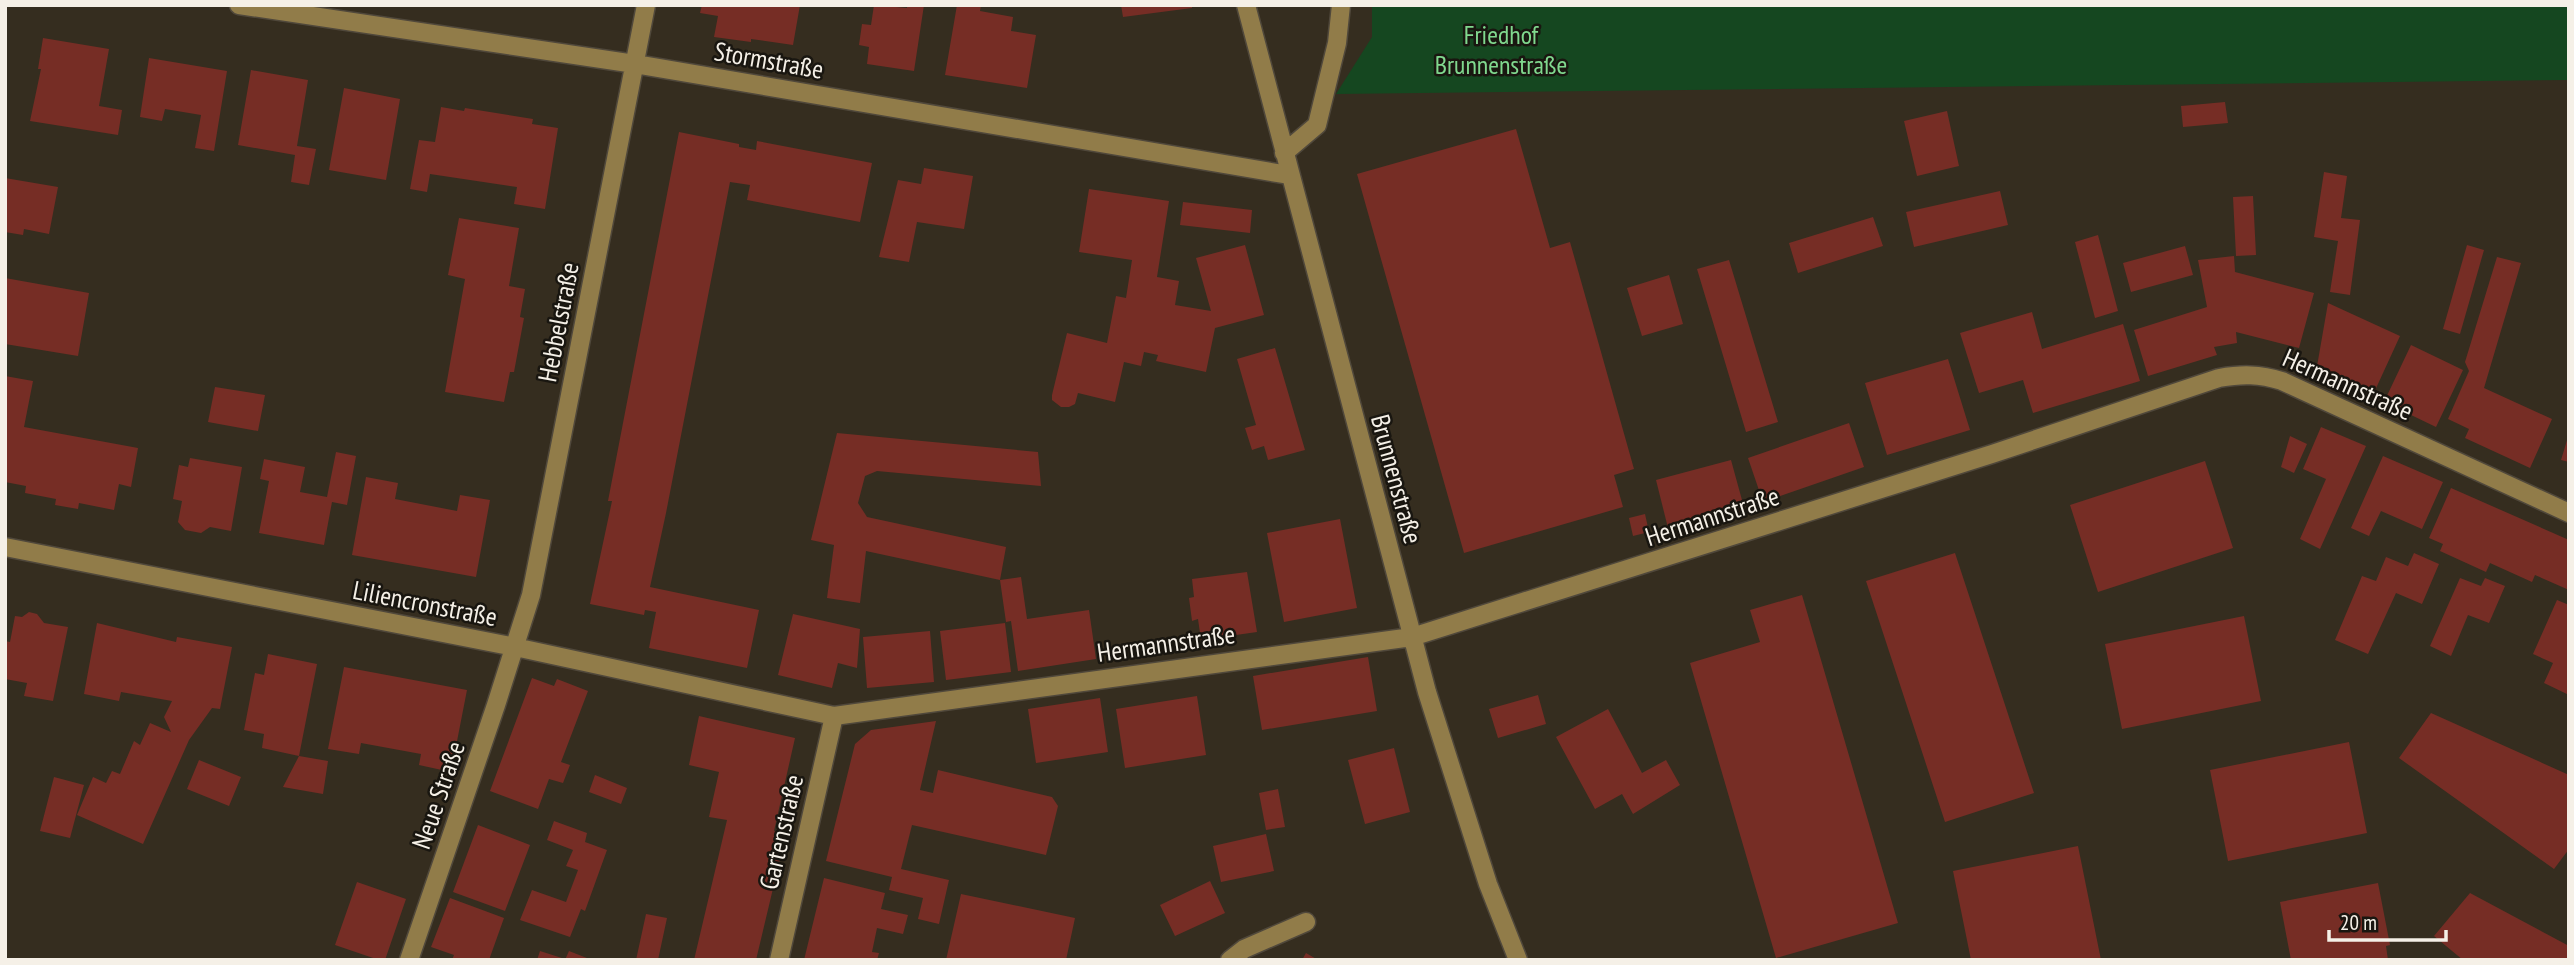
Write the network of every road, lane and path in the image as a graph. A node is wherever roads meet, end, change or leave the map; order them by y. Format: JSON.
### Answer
{"nodes":[{"id":1,"x":239,"y":5,"type":"edge"},
{"id":2,"x":646,"y":5,"type":"edge"},
{"id":3,"x":1246,"y":5,"type":"edge"},
{"id":4,"x":1341,"y":5,"type":"edge"},
{"id":5,"x":635,"y":64,"type":"junction"},
{"id":6,"x":1284,"y":153,"type":"junction"},
{"id":7,"x":1289,"y":175,"type":"junction"},
{"id":8,"x":2569,"y":513,"type":"edge"},
{"id":9,"x":5,"y":547,"type":"edge"},
{"id":10,"x":1412,"y":636,"type":"junction"},
{"id":11,"x":515,"y":647,"type":"junction"},
{"id":12,"x":834,"y":716,"type":"junction"},
{"id":13,"x":1306,"y":922,"type":"dead end"},
{"id":14,"x":409,"y":960,"type":"edge"},
{"id":15,"x":779,"y":960,"type":"edge"},
{"id":16,"x":1230,"y":960,"type":"edge"},
{"id":17,"x":1518,"y":960,"type":"edge"}],
"edges":[{"from":1,"to":5,"type":"street","name":"Stormstraße"},
{"from":2,"to":5,"type":"street","name":"Hebbelstraße"},
{"from":3,"to":6,"type":"street","name":"Brunnenstraße"},
{"from":4,"to":6,"type":"street"},
{"from":5,"to":7,"type":"street","name":"Stormstraße"},
{"from":5,"to":11,"type":"street","name":"Hebbelstraße"},
{"from":6,"to":7,"type":"street","name":"Brunnenstraße"},
{"from":7,"to":10,"type":"street","name":"Brunnenstraße"},
{"from":8,"to":10,"type":"street","name":"Hermannstraße"},
{"from":9,"to":11,"type":"street","name":"Liliencronstraße"},
{"from":10,"to":12,"type":"street","name":"Hermannstraße"},
{"from":10,"to":17,"type":"street","name":"Brunnenstraße"},
{"from":11,"to":12,"type":"street","name":"Liliencronstraße"},
{"from":11,"to":14,"type":"street","name":"Neue Straße"},
{"from":12,"to":15,"type":"street","name":"Gartenstraße"},
{"from":13,"to":16,"type":"street"}]}
